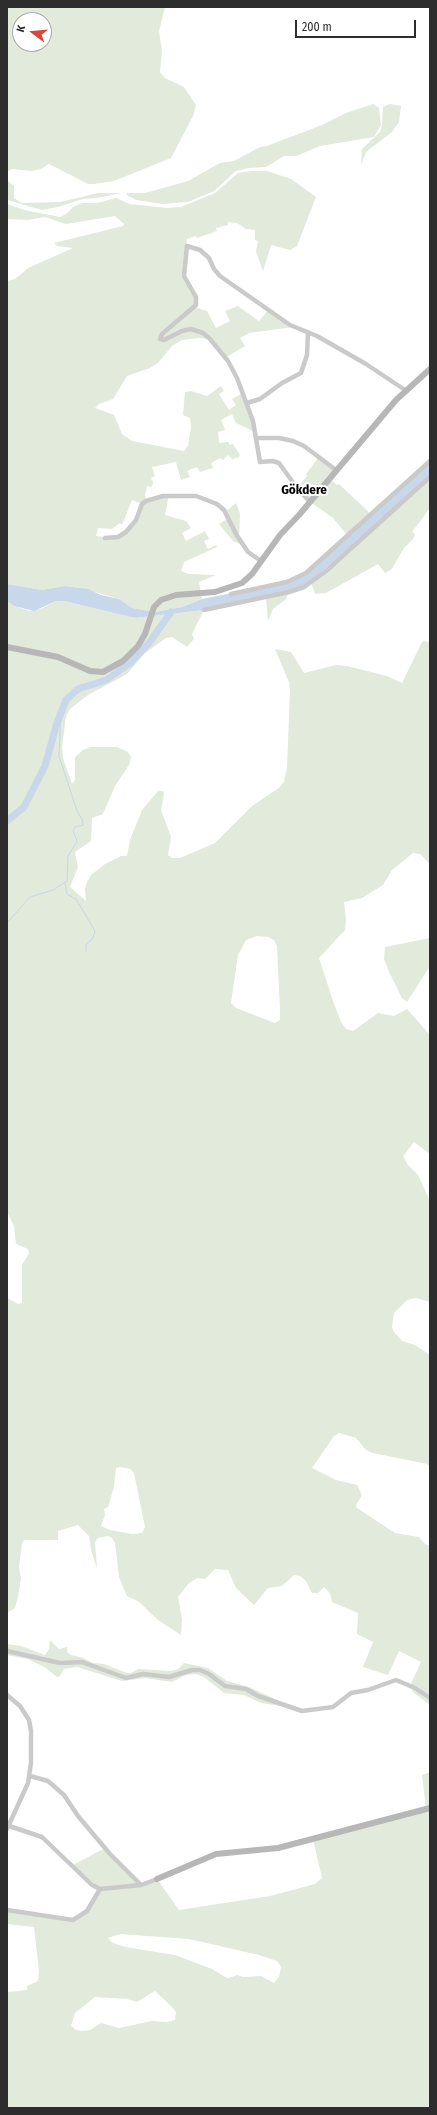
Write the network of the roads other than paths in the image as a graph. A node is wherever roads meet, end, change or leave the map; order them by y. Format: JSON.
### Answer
{"nodes":[{"id":1,"x":308,"y":332,"type":"junction"},
{"id":2,"x":430,"y":369,"type":"edge"},
{"id":3,"x":405,"y":390,"type":"junction"},
{"id":4,"x":247,"y":404,"type":"junction"},
{"id":5,"x":257,"y":438,"type":"junction"},
{"id":6,"x":430,"y":461,"type":"edge"},
{"id":7,"x":336,"y":470,"type":"junction"},
{"id":8,"x":430,"y":477,"type":"edge"},
{"id":9,"x":310,"y":501,"type":"junction"},
{"id":10,"x":105,"y":538,"type":"dead end"},
{"id":11,"x":261,"y":561,"type":"junction"},
{"id":12,"x":230,"y":592,"type":"junction"},
{"id":13,"x":232,"y":603,"type":"junction"},
{"id":14,"x":204,"y":610,"type":"dead end"},
{"id":15,"x":7,"y":647,"type":"edge"},
{"id":16,"x":7,"y":1651,"type":"edge"},
{"id":17,"x":7,"y":1694,"type":"edge"},
{"id":18,"x":430,"y":1698,"type":"edge"},
{"id":19,"x":30,"y":1776,"type":"junction"},
{"id":20,"x":430,"y":1808,"type":"edge"},
{"id":21,"x":8,"y":1828,"type":"edge"},
{"id":22,"x":157,"y":1879,"type":"joint"},
{"id":23,"x":141,"y":1885,"type":"junction"},
{"id":24,"x":100,"y":1889,"type":"junction"},
{"id":25,"x":7,"y":1910,"type":"edge"}],
"edges":[{"from":1,"to":3,"type":"street"},
{"from":1,"to":4,"type":"street"},
{"from":1,"to":4,"type":"street"},
{"from":2,"to":3,"type":"street"},
{"from":3,"to":7,"type":"street"},
{"from":4,"to":5,"type":"street"},
{"from":5,"to":7,"type":"street"},
{"from":5,"to":9,"type":"street"},
{"from":6,"to":12,"type":"street"},
{"from":7,"to":9,"type":"street"},
{"from":8,"to":13,"type":"street"},
{"from":9,"to":11,"type":"street"},
{"from":10,"to":11,"type":"street"},
{"from":11,"to":12,"type":"street"},
{"from":12,"to":13,"type":"street"},
{"from":12,"to":15,"type":"street"},
{"from":13,"to":14,"type":"street"},
{"from":16,"to":18,"type":"street"},
{"from":17,"to":19,"type":"street"},
{"from":19,"to":21,"type":"street"},
{"from":19,"to":23,"type":"street"},
{"from":20,"to":22,"type":"street"},
{"from":21,"to":24,"type":"street"},
{"from":22,"to":23,"type":"street"},
{"from":23,"to":24,"type":"street"},
{"from":24,"to":25,"type":"street"}]}
